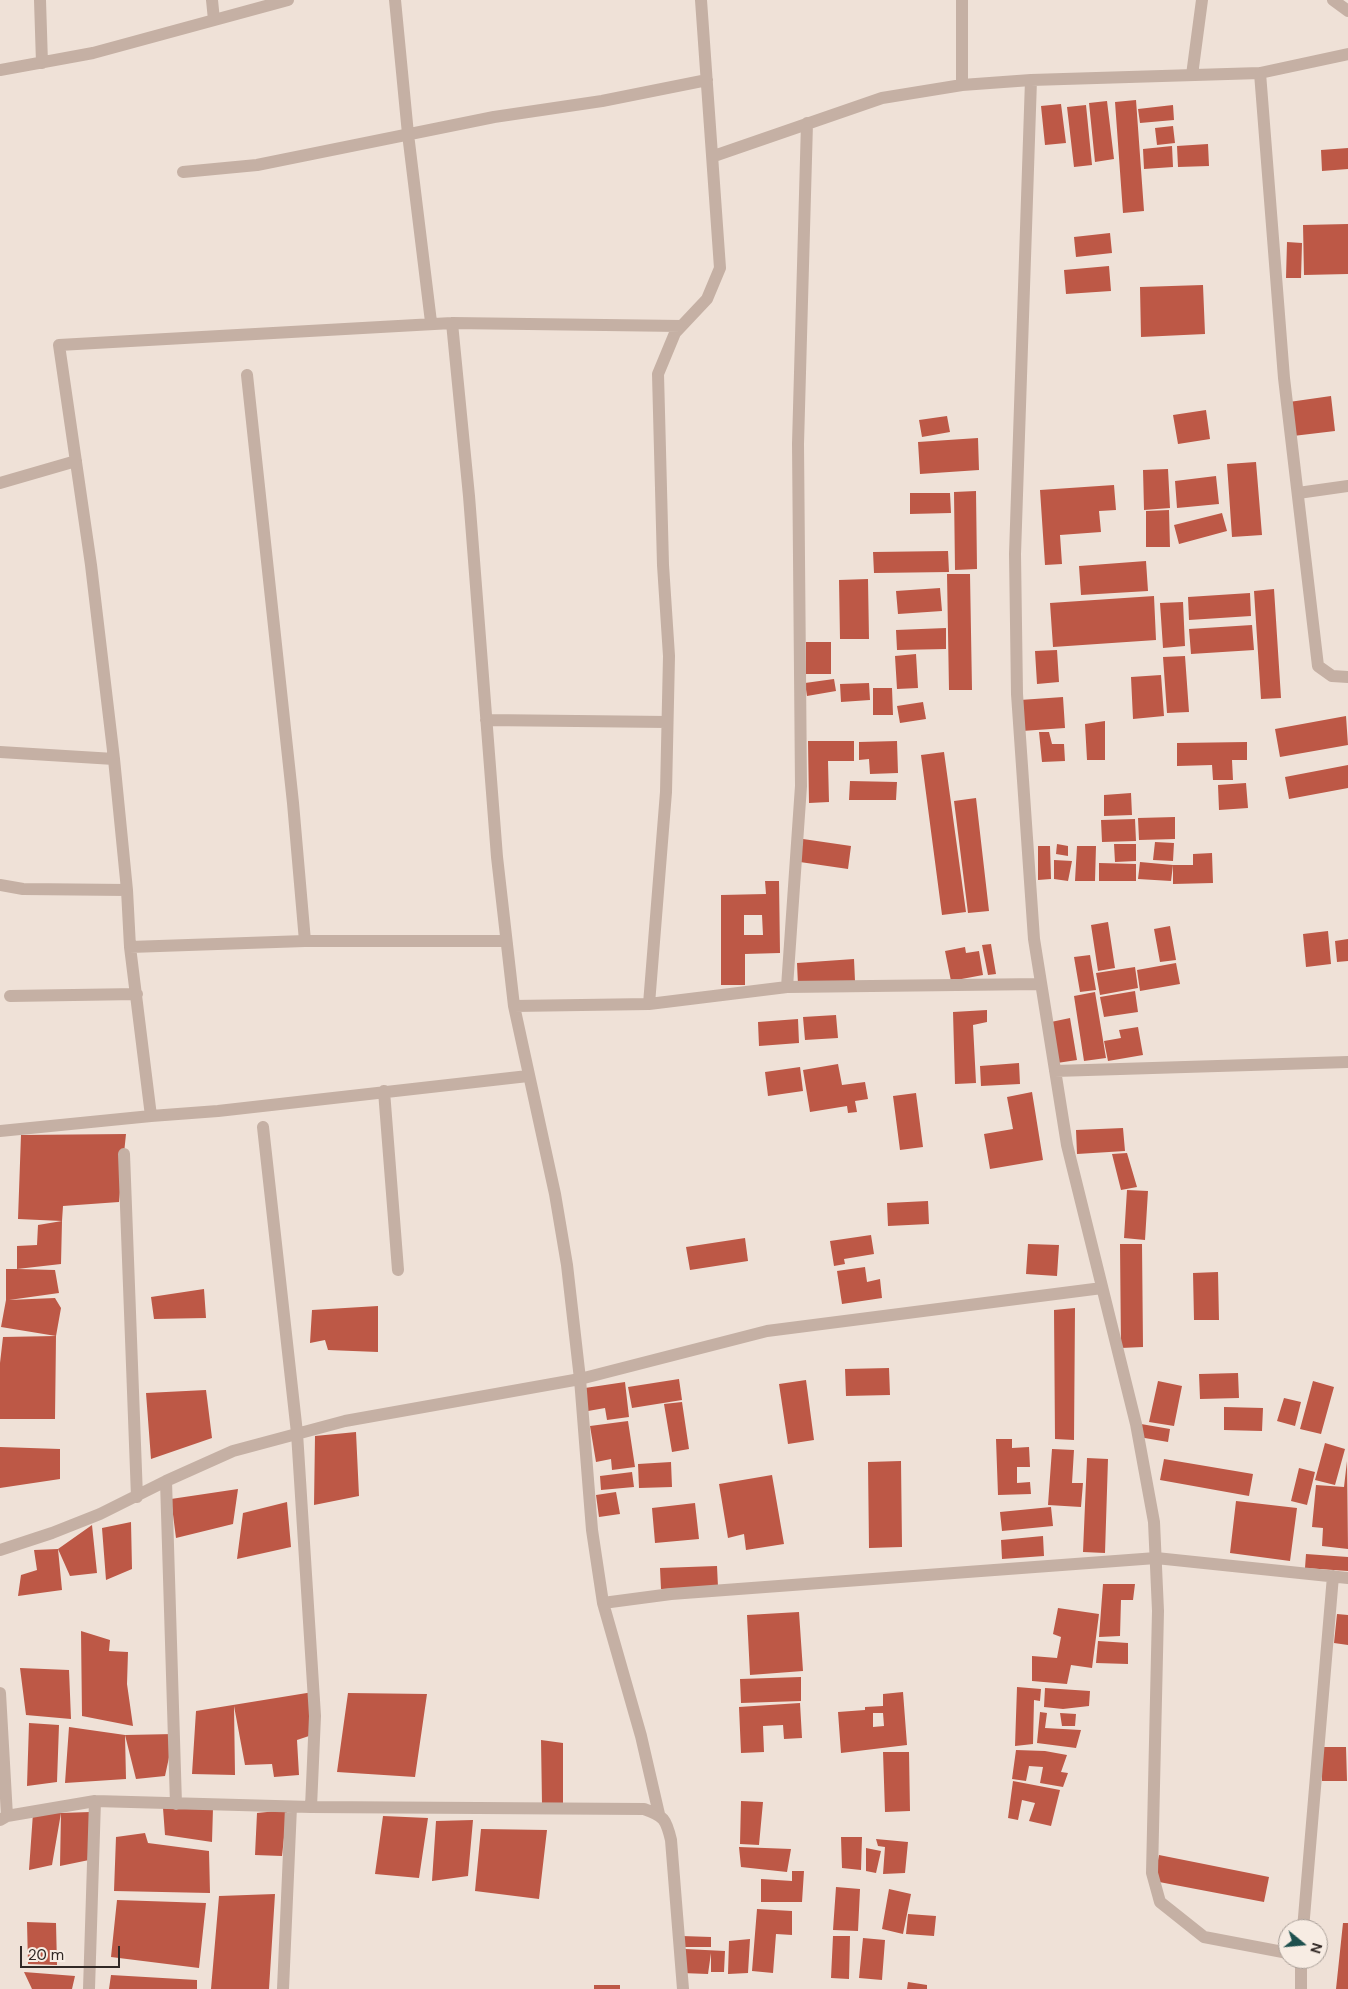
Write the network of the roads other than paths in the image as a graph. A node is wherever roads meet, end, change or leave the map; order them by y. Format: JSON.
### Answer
{"nodes":[{"id":1,"x":40,"y":0,"type":"edge"},
{"id":2,"x":212,"y":0,"type":"edge"},
{"id":3,"x":288,"y":0,"type":"edge"},
{"id":4,"x":395,"y":0,"type":"edge"},
{"id":5,"x":701,"y":0,"type":"edge"},
{"id":6,"x":962,"y":0,"type":"edge"},
{"id":7,"x":1202,"y":0,"type":"edge"},
{"id":8,"x":1333,"y":0,"type":"edge"},
{"id":9,"x":1348,"y":11,"type":"edge"},
{"id":10,"x":214,"y":20,"type":"junction"},
{"id":11,"x":1348,"y":54,"type":"edge"},
{"id":12,"x":42,"y":62,"type":"junction"},
{"id":13,"x":0,"y":70,"type":"edge"},
{"id":14,"x":1260,"y":73,"type":"junction"},
{"id":15,"x":1192,"y":75,"type":"junction"},
{"id":16,"x":707,"y":80,"type":"junction"},
{"id":17,"x":1031,"y":80,"type":"junction"},
{"id":18,"x":962,"y":85,"type":"junction"},
{"id":19,"x":807,"y":123,"type":"junction"},
{"id":20,"x":408,"y":134,"type":"junction"},
{"id":21,"x":714,"y":156,"type":"junction"},
{"id":22,"x":183,"y":172,"type":"dead end"},
{"id":23,"x":431,"y":322,"type":"junction"},
{"id":24,"x":452,"y":323,"type":"junction"},
{"id":25,"x":681,"y":326,"type":"junction"},
{"id":26,"x":247,"y":375,"type":"dead end"},
{"id":27,"x":76,"y":462,"type":"junction"},
{"id":28,"x":0,"y":483,"type":"edge"},
{"id":29,"x":1348,"y":486,"type":"edge"},
{"id":30,"x":1298,"y":493,"type":"junction"},
{"id":31,"x":1348,"y":677,"type":"edge"},
{"id":32,"x":486,"y":720,"type":"junction"},
{"id":33,"x":667,"y":722,"type":"junction"},
{"id":34,"x":0,"y":752,"type":"edge"},
{"id":35,"x":114,"y":759,"type":"junction"},
{"id":36,"x":0,"y":885,"type":"edge"},
{"id":37,"x":127,"y":890,"type":"junction"},
{"id":38,"x":305,"y":941,"type":"junction"},
{"id":39,"x":506,"y":941,"type":"junction"},
{"id":40,"x":130,"y":947,"type":"junction"},
{"id":41,"x":1041,"y":984,"type":"junction"},
{"id":42,"x":787,"y":987,"type":"junction"},
{"id":43,"x":137,"y":994,"type":"junction"},
{"id":44,"x":10,"y":996,"type":"dead end"},
{"id":45,"x":649,"y":1004,"type":"junction"},
{"id":46,"x":514,"y":1006,"type":"junction"},
{"id":47,"x":1348,"y":1062,"type":"edge"},
{"id":48,"x":1055,"y":1071,"type":"junction"},
{"id":49,"x":528,"y":1076,"type":"junction"},
{"id":50,"x":384,"y":1090,"type":"junction"},
{"id":51,"x":151,"y":1116,"type":"junction"},
{"id":52,"x":263,"y":1126,"type":"dead end"},
{"id":53,"x":0,"y":1131,"type":"edge"},
{"id":54,"x":124,"y":1154,"type":"dead end"},
{"id":55,"x":398,"y":1270,"type":"dead end"},
{"id":56,"x":1102,"y":1288,"type":"junction"},
{"id":57,"x":580,"y":1379,"type":"junction"},
{"id":58,"x":297,"y":1433,"type":"junction"},
{"id":59,"x":166,"y":1481,"type":"junction"},
{"id":60,"x":137,"y":1497,"type":"junction"},
{"id":61,"x":0,"y":1550,"type":"edge"},
{"id":62,"x":1156,"y":1558,"type":"junction"},
{"id":63,"x":1333,"y":1576,"type":"junction"},
{"id":64,"x":1348,"y":1578,"type":"edge"},
{"id":65,"x":603,"y":1603,"type":"junction"},
{"id":66,"x":0,"y":1693,"type":"edge"},
{"id":67,"x":95,"y":1801,"type":"junction"},
{"id":68,"x":176,"y":1804,"type":"junction"},
{"id":69,"x":291,"y":1807,"type":"junction"},
{"id":70,"x":311,"y":1807,"type":"junction"},
{"id":71,"x":659,"y":1814,"type":"junction"},
{"id":72,"x":3,"y":1818,"type":"edge"},
{"id":73,"x":1304,"y":1919,"type":"edge"},
{"id":74,"x":1278,"y":1952,"type":"edge"},
{"id":75,"x":1301,"y":1969,"type":"edge"},
{"id":76,"x":89,"y":1989,"type":"edge"},
{"id":77,"x":284,"y":1989,"type":"edge"},
{"id":78,"x":683,"y":1989,"type":"edge"},
{"id":79,"x":1301,"y":1989,"type":"edge"}],
"edges":[{"from":1,"to":12,"type":"street"},
{"from":2,"to":10,"type":"street"},
{"from":3,"to":10,"type":"street"},
{"from":4,"to":20,"type":"street"},
{"from":5,"to":16,"type":"street"},
{"from":6,"to":18,"type":"street"},
{"from":7,"to":15,"type":"street"},
{"from":8,"to":9,"type":"street"},
{"from":10,"to":12,"type":"street"},
{"from":11,"to":14,"type":"street"},
{"from":12,"to":13,"type":"street"},
{"from":14,"to":15,"type":"street"},
{"from":14,"to":30,"type":"street"},
{"from":15,"to":17,"type":"street"},
{"from":16,"to":20,"type":"street"},
{"from":16,"to":21,"type":"street"},
{"from":17,"to":18,"type":"street"},
{"from":17,"to":41,"type":"street"},
{"from":18,"to":19,"type":"street"},
{"from":19,"to":21,"type":"street"},
{"from":19,"to":42,"type":"street"},
{"from":20,"to":22,"type":"street"},
{"from":20,"to":23,"type":"street"},
{"from":21,"to":25,"type":"street"},
{"from":23,"to":24,"type":"street"},
{"from":23,"to":27,"type":"street"},
{"from":24,"to":25,"type":"street"},
{"from":24,"to":32,"type":"street"},
{"from":25,"to":33,"type":"street"},
{"from":26,"to":38,"type":"street"},
{"from":27,"to":28,"type":"street"},
{"from":27,"to":35,"type":"street"},
{"from":29,"to":30,"type":"street"},
{"from":30,"to":31,"type":"street"},
{"from":32,"to":33,"type":"street"},
{"from":32,"to":39,"type":"street"},
{"from":33,"to":45,"type":"street"},
{"from":34,"to":35,"type":"street"},
{"from":35,"to":37,"type":"street"},
{"from":36,"to":37,"type":"street"},
{"from":37,"to":40,"type":"street"},
{"from":38,"to":39,"type":"street"},
{"from":38,"to":40,"type":"street"},
{"from":39,"to":46,"type":"street"},
{"from":40,"to":43,"type":"street"},
{"from":41,"to":42,"type":"street"},
{"from":41,"to":48,"type":"street"},
{"from":42,"to":45,"type":"street"},
{"from":43,"to":44,"type":"street"},
{"from":43,"to":51,"type":"street"},
{"from":45,"to":46,"type":"street"},
{"from":46,"to":49,"type":"street"},
{"from":47,"to":48,"type":"street"},
{"from":48,"to":56,"type":"street"},
{"from":49,"to":50,"type":"street"},
{"from":49,"to":57,"type":"street"},
{"from":50,"to":51,"type":"street"},
{"from":50,"to":55,"type":"street"},
{"from":51,"to":53,"type":"street"},
{"from":52,"to":58,"type":"street"},
{"from":54,"to":60,"type":"street"},
{"from":56,"to":57,"type":"street"},
{"from":56,"to":62,"type":"street"},
{"from":57,"to":58,"type":"street"},
{"from":57,"to":65,"type":"street"},
{"from":58,"to":59,"type":"street"},
{"from":58,"to":70,"type":"street"},
{"from":59,"to":60,"type":"street"},
{"from":59,"to":68,"type":"street"},
{"from":60,"to":61,"type":"street"},
{"from":62,"to":63,"type":"street"},
{"from":62,"to":65,"type":"street"},
{"from":62,"to":74,"type":"street"},
{"from":63,"to":64,"type":"street"},
{"from":63,"to":73,"type":"street"},
{"from":65,"to":71,"type":"street"},
{"from":66,"to":72,"type":"street"},
{"from":67,"to":68,"type":"street"},
{"from":67,"to":72,"type":"street"},
{"from":67,"to":76,"type":"street"},
{"from":68,"to":69,"type":"street"},
{"from":69,"to":70,"type":"street"},
{"from":69,"to":77,"type":"street"},
{"from":70,"to":71,"type":"street"},
{"from":71,"to":78,"type":"street"},
{"from":75,"to":79,"type":"street"}]}
